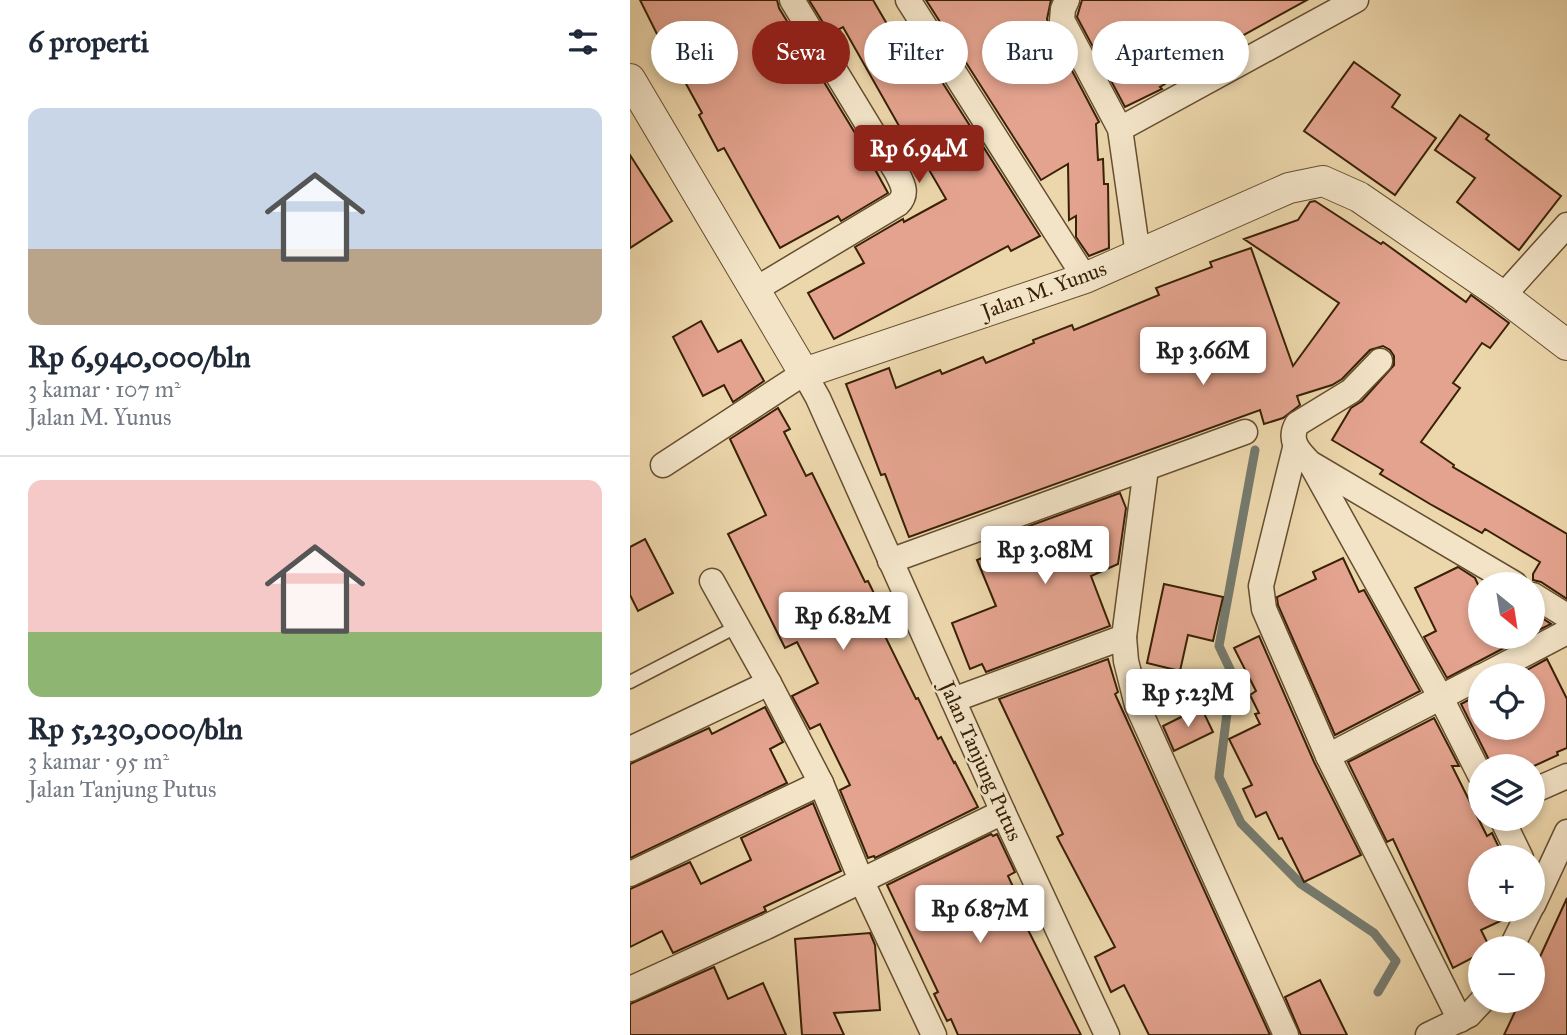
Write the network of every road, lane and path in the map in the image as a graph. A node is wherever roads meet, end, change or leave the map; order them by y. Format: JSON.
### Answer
{"nodes":[{"id":1,"x":792,"y":0,"type":"edge"},
{"id":2,"x":908,"y":0,"type":"edge"},
{"id":3,"x":1067,"y":0,"type":"edge"},
{"id":4,"x":1356,"y":0,"type":"edge"},
{"id":5,"x":630,"y":79,"type":"edge"},
{"id":6,"x":1120,"y":129,"type":"junction"},
{"id":7,"x":1567,"y":225,"type":"edge"},
{"id":8,"x":1138,"y":254,"type":"junction"},
{"id":9,"x":1085,"y":278,"type":"junction"},
{"id":10,"x":756,"y":289,"type":"junction"},
{"id":11,"x":1503,"y":296,"type":"junction"},
{"id":12,"x":1567,"y":345,"type":"edge"},
{"id":13,"x":1380,"y":360,"type":"dead end"},
{"id":14,"x":804,"y":373,"type":"junction"},
{"id":15,"x":1245,"y":432,"type":"dead end"},
{"id":16,"x":1303,"y":456,"type":"junction"},
{"id":17,"x":663,"y":465,"type":"dead end"},
{"id":18,"x":1146,"y":468,"type":"junction"},
{"id":19,"x":890,"y":561,"type":"junction"},
{"id":20,"x":1495,"y":572,"type":"edge"},
{"id":21,"x":712,"y":581,"type":"dead end"},
{"id":22,"x":1545,"y":603,"type":"edge"},
{"id":23,"x":1567,"y":616,"type":"edge"},
{"id":24,"x":738,"y":626,"type":"junction"},
{"id":25,"x":1567,"y":632,"type":"edge"},
{"id":26,"x":1124,"y":637,"type":"junction"},
{"id":27,"x":1507,"y":663,"type":"edge"},
{"id":28,"x":630,"y":682,"type":"edge"},
{"id":29,"x":769,"y":682,"type":"junction"},
{"id":30,"x":1468,"y":684,"type":"edge"},
{"id":31,"x":1441,"y":698,"type":"junction"},
{"id":32,"x":953,"y":700,"type":"junction"},
{"id":33,"x":630,"y":749,"type":"edge"},
{"id":34,"x":1469,"y":754,"type":"edge"},
{"id":35,"x":1328,"y":756,"type":"junction"},
{"id":36,"x":1567,"y":776,"type":"edge"},
{"id":37,"x":821,"y":783,"type":"junction"},
{"id":38,"x":1545,"y":786,"type":"edge"},
{"id":39,"x":1003,"y":812,"type":"junction"},
{"id":40,"x":1567,"y":832,"type":"edge"},
{"id":41,"x":630,"y":874,"type":"edge"},
{"id":42,"x":1545,"y":875,"type":"edge"},
{"id":43,"x":860,"y":880,"type":"junction"},
{"id":44,"x":630,"y":989,"type":"edge"},
{"id":45,"x":1471,"y":1013,"type":"edge"},
{"id":46,"x":1460,"y":1020,"type":"junction"},
{"id":47,"x":934,"y":1035,"type":"edge"},
{"id":48,"x":1107,"y":1035,"type":"edge"},
{"id":49,"x":1286,"y":1035,"type":"edge"},
{"id":50,"x":1428,"y":1035,"type":"edge"}],
"edges":[{"from":1,"to":10,"type":"street"},
{"from":2,"to":9,"type":"street"},
{"from":3,"to":6,"type":"street"},
{"from":4,"to":6,"type":"street"},
{"from":5,"to":10,"type":"street"},
{"from":6,"to":8,"type":"street"},
{"from":7,"to":11,"type":"street"},
{"from":8,"to":9,"type":"street","name":"Jalan M. Yunus"},
{"from":8,"to":11,"type":"street","name":"Jalan M. Yunus"},
{"from":9,"to":14,"type":"street","name":"Jalan M. Yunus"},
{"from":10,"to":14,"type":"street"},
{"from":11,"to":12,"type":"street","name":"Jalan M. Yunus"},
{"from":13,"to":16,"type":"street"},
{"from":14,"to":17,"type":"street"},
{"from":14,"to":19,"type":"street","name":"Jalan Tanjung Putus"},
{"from":15,"to":18,"type":"street"},
{"from":16,"to":20,"type":"street"},
{"from":16,"to":31,"type":"street"},
{"from":16,"to":35,"type":"street"},
{"from":18,"to":19,"type":"street"},
{"from":18,"to":26,"type":"street"},
{"from":19,"to":32,"type":"street","name":"Jalan Tanjung Putus"},
{"from":21,"to":24,"type":"street"},
{"from":22,"to":23,"type":"street"},
{"from":24,"to":28,"type":"lane"},
{"from":24,"to":29,"type":"street"},
{"from":25,"to":27,"type":"street"},
{"from":26,"to":32,"type":"street"},
{"from":26,"to":49,"type":"street"},
{"from":29,"to":33,"type":"street"},
{"from":29,"to":37,"type":"street"},
{"from":30,"to":31,"type":"street"},
{"from":31,"to":34,"type":"street"},
{"from":31,"to":35,"type":"street"},
{"from":32,"to":39,"type":"street","name":"Jalan Tanjung Putus"},
{"from":35,"to":46,"type":"street"},
{"from":36,"to":38,"type":"street"},
{"from":37,"to":41,"type":"street"},
{"from":37,"to":43,"type":"street"},
{"from":39,"to":43,"type":"street"},
{"from":39,"to":48,"type":"street","name":"Jalan Tanjung Putus"},
{"from":40,"to":42,"type":"street"},
{"from":43,"to":44,"type":"street"},
{"from":43,"to":47,"type":"street"},
{"from":45,"to":46,"type":"street"},
{"from":46,"to":50,"type":"street"}]}
